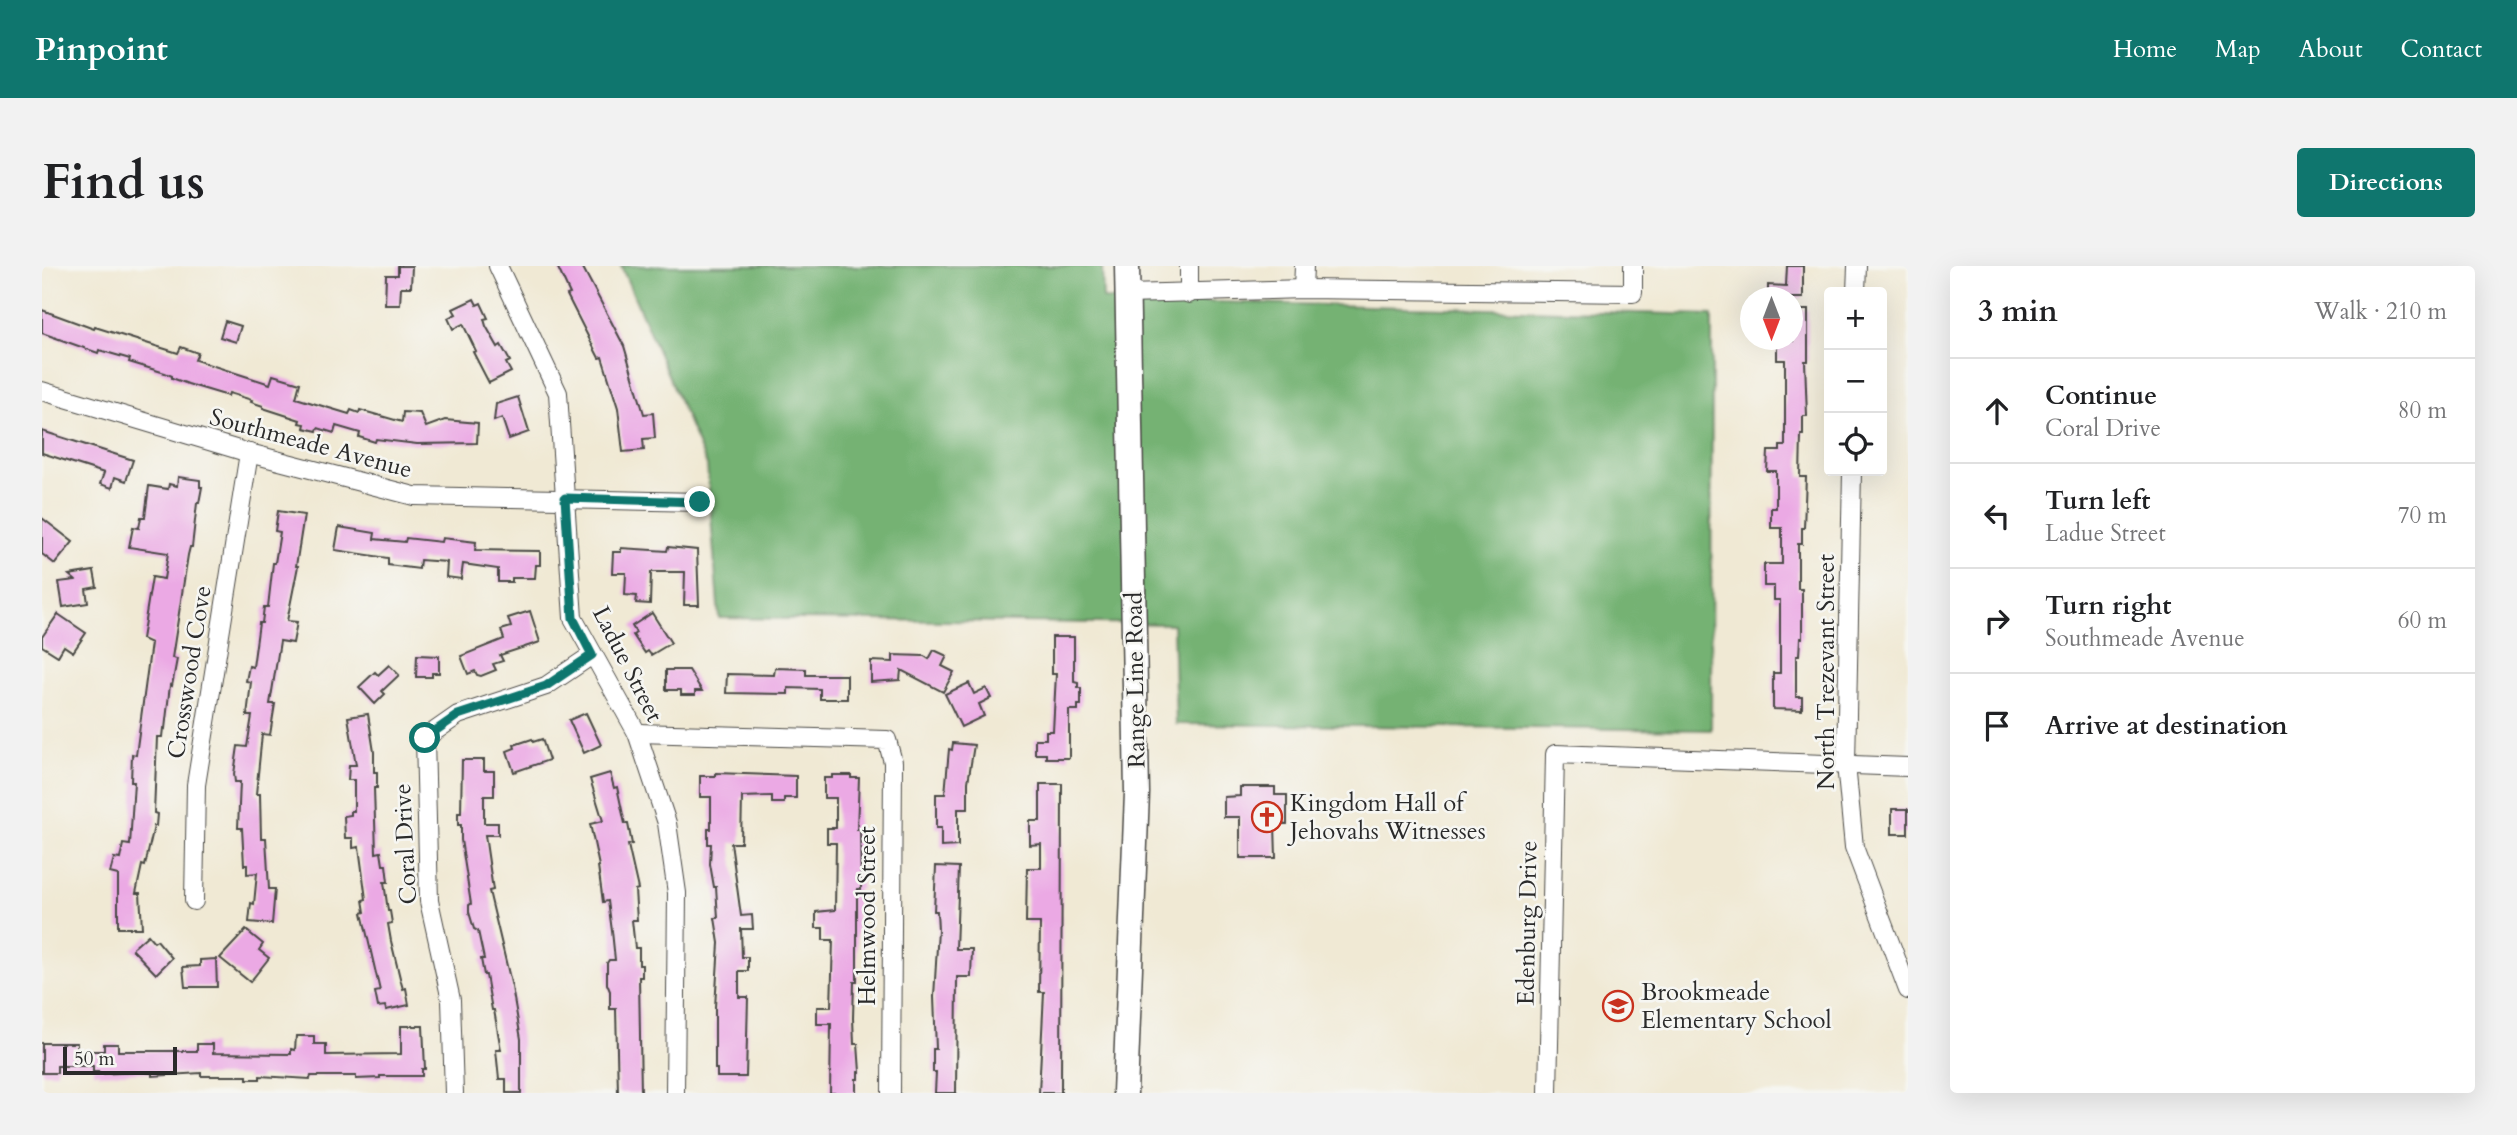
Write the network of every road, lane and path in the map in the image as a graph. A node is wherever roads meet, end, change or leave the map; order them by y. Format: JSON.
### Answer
{"nodes":[{"id":1,"x":498,"y":266,"type":"edge"},
{"id":2,"x":1127,"y":266,"type":"edge"},
{"id":3,"x":1189,"y":266,"type":"edge"},
{"id":4,"x":1304,"y":266,"type":"edge"},
{"id":5,"x":1633,"y":266,"type":"edge"},
{"id":6,"x":1857,"y":266,"type":"edge"},
{"id":7,"x":1856,"y":287,"type":"edge"},
{"id":8,"x":1303,"y":289,"type":"junction"},
{"id":9,"x":1127,"y":294,"type":"junction"},
{"id":10,"x":1189,"y":294,"type":"junction"},
{"id":11,"x":42,"y":391,"type":"edge"},
{"id":12,"x":249,"y":453,"type":"junction"},
{"id":13,"x":1852,"y":476,"type":"edge"},
{"id":14,"x":565,"y":498,"type":"junction"},
{"id":15,"x":700,"y":502,"type":"dead end"},
{"id":16,"x":592,"y":655,"type":"junction"},
{"id":17,"x":637,"y":733,"type":"junction"},
{"id":18,"x":1846,"y":764,"type":"junction"},
{"id":19,"x":1908,"y":767,"type":"edge"},
{"id":20,"x":194,"y":901,"type":"dead end"},
{"id":21,"x":1908,"y":990,"type":"edge"},
{"id":22,"x":454,"y":1093,"type":"edge"},
{"id":23,"x":675,"y":1093,"type":"edge"},
{"id":24,"x":891,"y":1093,"type":"edge"},
{"id":25,"x":1125,"y":1093,"type":"edge"},
{"id":26,"x":1548,"y":1093,"type":"edge"}],
"edges":[{"from":1,"to":14,"type":"street","name":"Ladue Street"},
{"from":2,"to":9,"type":"main road","name":"Range Line Road"},
{"from":3,"to":10,"type":"street"},
{"from":4,"to":8,"type":"street"},
{"from":5,"to":8,"type":"street"},
{"from":6,"to":7,"type":"street"},
{"from":8,"to":10,"type":"street"},
{"from":9,"to":10,"type":"street"},
{"from":9,"to":25,"type":"main road","name":"Range Line Road"},
{"from":11,"to":12,"type":"street","name":"Southmeade Avenue"},
{"from":12,"to":14,"type":"street","name":"Southmeade Avenue"},
{"from":12,"to":20,"type":"street","name":"Crosswood Cove"},
{"from":13,"to":18,"type":"street","name":"North Trezevant Street"},
{"from":14,"to":15,"type":"street","name":"Southmeade Avenue"},
{"from":14,"to":16,"type":"street","name":"Ladue Street"},
{"from":16,"to":17,"type":"street","name":"Ladue Street"},
{"from":16,"to":22,"type":"street","name":"Coral Drive"},
{"from":17,"to":23,"type":"street","name":"Ladue Street"},
{"from":17,"to":24,"type":"street","name":"Helmwood Street"},
{"from":18,"to":19,"type":"street"},
{"from":18,"to":21,"type":"street","name":"North Trezevant Street"},
{"from":18,"to":26,"type":"street","name":"Edenburg Drive"}]}
